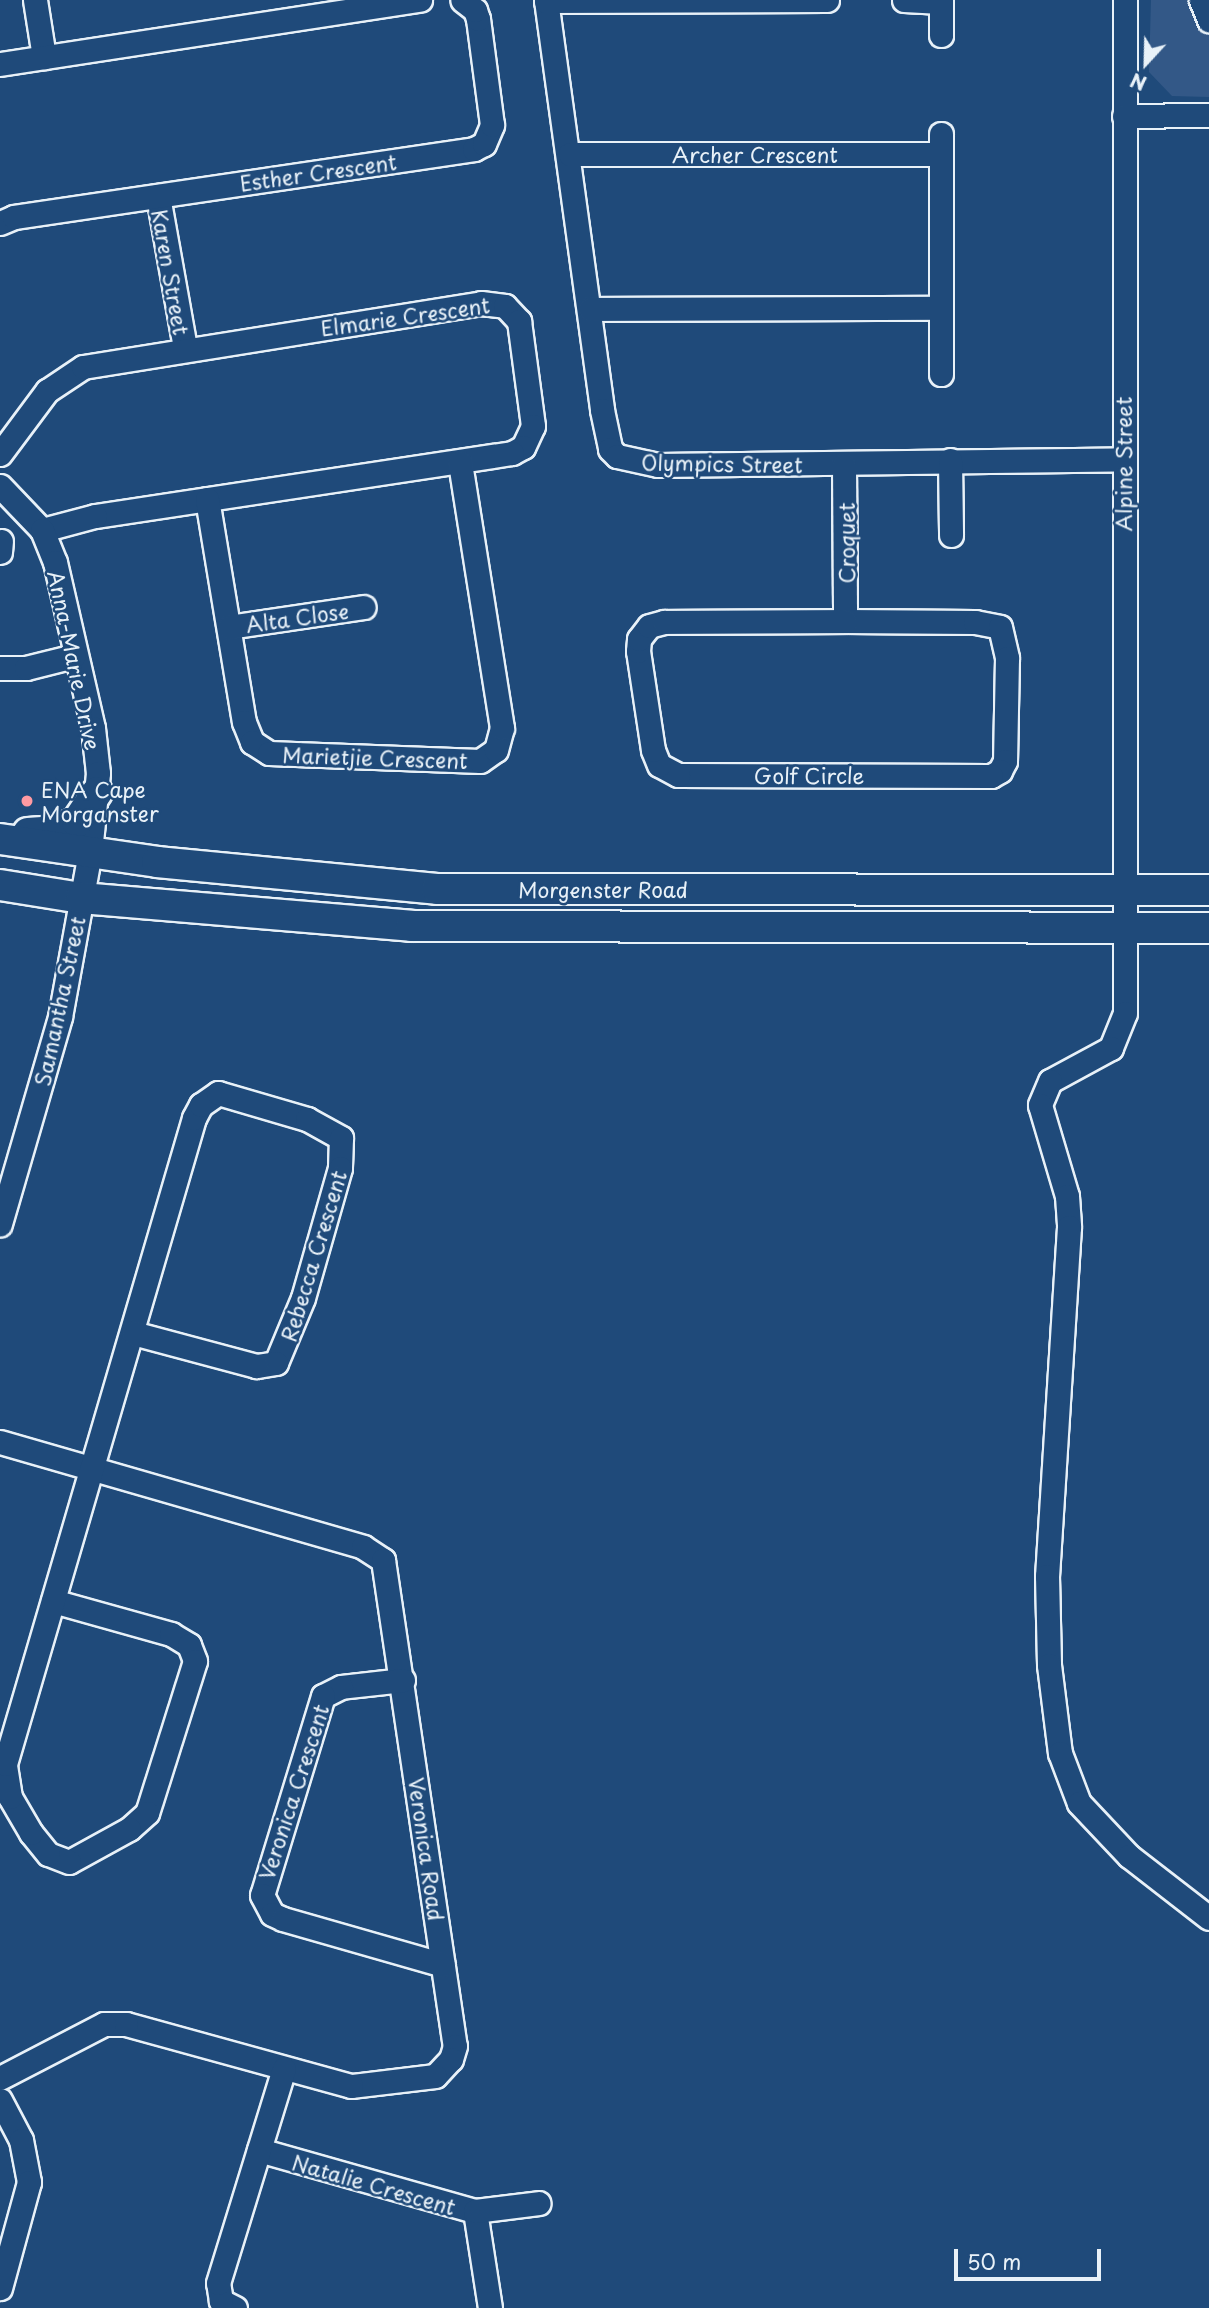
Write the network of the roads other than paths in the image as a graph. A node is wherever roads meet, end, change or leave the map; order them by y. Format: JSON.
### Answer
{"nodes":[{"id":1,"x":35,"y":0,"type":"edge"},
{"id":2,"x":420,"y":0,"type":"edge"},
{"id":3,"x":461,"y":0,"type":"edge"},
{"id":4,"x":827,"y":0,"type":"edge"},
{"id":5,"x":904,"y":0,"type":"edge"},
{"id":6,"x":1125,"y":0,"type":"edge"},
{"id":7,"x":546,"y":1,"type":"edge"},
{"id":8,"x":941,"y":1,"type":"edge"},
{"id":9,"x":941,"y":35,"type":"dead end"},
{"id":10,"x":44,"y":57,"type":"junction"},
{"id":11,"x":0,"y":64,"type":"edge"},
{"id":12,"x":1124,"y":116,"type":"junction"},
{"id":13,"x":1209,"y":116,"type":"edge"},
{"id":14,"x":570,"y":154,"type":"junction"},
{"id":15,"x":158,"y":196,"type":"junction"},
{"id":16,"x":0,"y":223,"type":"edge"},
{"id":17,"x":941,"y":307,"type":"junction"},
{"id":18,"x":590,"y":309,"type":"junction"},
{"id":19,"x":186,"y":348,"type":"junction"},
{"id":20,"x":941,"y":374,"type":"dead end"},
{"id":21,"x":0,"y":454,"type":"edge"},
{"id":22,"x":1124,"y":459,"type":"junction"},
{"id":23,"x":950,"y":460,"type":"junction"},
{"id":24,"x":460,"y":462,"type":"junction"},
{"id":25,"x":844,"y":465,"type":"junction"},
{"id":26,"x":0,"y":486,"type":"edge"},
{"id":27,"x":207,"y":499,"type":"junction"},
{"id":28,"x":41,"y":530,"type":"junction"},
{"id":29,"x":951,"y":535,"type":"dead end"},
{"id":30,"x":365,"y":607,"type":"dead end"},
{"id":31,"x":845,"y":621,"type":"junction"},
{"id":32,"x":229,"y":627,"type":"junction"},
{"id":33,"x":74,"y":656,"type":"junction"},
{"id":34,"x":0,"y":668,"type":"edge"},
{"id":35,"x":97,"y":792,"type":"junction"},
{"id":36,"x":0,"y":831,"type":"edge"},
{"id":37,"x":0,"y":839,"type":"edge"},
{"id":38,"x":90,"y":852,"type":"junction"},
{"id":39,"x":0,"y":885,"type":"edge"},
{"id":40,"x":1124,"y":890,"type":"junction"},
{"id":41,"x":1209,"y":890,"type":"edge"},
{"id":42,"x":81,"y":898,"type":"junction"},
{"id":43,"x":1124,"y":928,"type":"junction"},
{"id":44,"x":1209,"y":928,"type":"edge"},
{"id":45,"x":0,"y":1224,"type":"edge"},
{"id":46,"x":132,"y":1333,"type":"junction"},
{"id":47,"x":0,"y":1442,"type":"edge"},
{"id":48,"x":91,"y":1469,"type":"junction"},
{"id":49,"x":52,"y":1601,"type":"junction"},
{"id":50,"x":403,"y":1680,"type":"junction"},
{"id":51,"x":10,"y":1704,"type":"edge"},
{"id":52,"x":1209,"y":1918,"type":"edge"},
{"id":53,"x":443,"y":1965,"type":"junction"},
{"id":54,"x":284,"y":2069,"type":"junction"},
{"id":55,"x":0,"y":2078,"type":"edge"},
{"id":56,"x":0,"y":2100,"type":"edge"},
{"id":57,"x":259,"y":2150,"type":"junction"},
{"id":58,"x":539,"y":2203,"type":"dead end"},
{"id":59,"x":475,"y":2211,"type":"junction"},
{"id":60,"x":0,"y":2288,"type":"edge"},
{"id":61,"x":235,"y":2308,"type":"edge"},
{"id":62,"x":490,"y":2308,"type":"edge"}],
"edges":[{"from":1,"to":10,"type":"street"},
{"from":2,"to":10,"type":"street"},
{"from":3,"to":15,"type":"street","name":"Esther Crescent"},
{"from":4,"to":7,"type":"street"},
{"from":5,"to":8,"type":"street"},
{"from":6,"to":12,"type":"street","name":"Alpine Street"},
{"from":7,"to":14,"type":"street","name":"Olympics Street"},
{"from":8,"to":9,"type":"street"},
{"from":10,"to":11,"type":"street"},
{"from":12,"to":13,"type":"street"},
{"from":12,"to":22,"type":"street","name":"Alpine Street"},
{"from":14,"to":17,"type":"street","name":"Archer Crescent"},
{"from":14,"to":18,"type":"street","name":"Olympics Street"},
{"from":15,"to":16,"type":"street","name":"Esther Crescent"},
{"from":15,"to":19,"type":"street","name":"Karen Street"},
{"from":17,"to":18,"type":"street"},
{"from":17,"to":20,"type":"street","name":"Archer Crescent"},
{"from":18,"to":25,"type":"street","name":"Olympics Street"},
{"from":19,"to":21,"type":"street","name":"Elmarie Crescent"},
{"from":19,"to":24,"type":"street","name":"Elmarie Crescent"},
{"from":22,"to":23,"type":"street","name":"Olympics Street"},
{"from":22,"to":40,"type":"street","name":"Alpine Street"},
{"from":23,"to":25,"type":"street","name":"Olympics Street"},
{"from":23,"to":29,"type":"street"},
{"from":24,"to":27,"type":"street","name":"Elmarie Crescent"},
{"from":24,"to":32,"type":"street","name":"Marietjie Crescent"},
{"from":25,"to":31,"type":"street","name":"Croquet"},
{"from":26,"to":28,"type":"street","name":"Anna-Marie Drive"},
{"from":27,"to":28,"type":"street","name":"Elmarie Crescent"},
{"from":27,"to":32,"type":"street","name":"Marietjie Crescent"},
{"from":28,"to":33,"type":"street","name":"Anna-Marie Drive"},
{"from":30,"to":32,"type":"street","name":"Alta Close"},
{"from":31,"to":31,"type":"street","name":"Golf Circle"},
{"from":33,"to":34,"type":"street"},
{"from":33,"to":35,"type":"street","name":"Anna-Marie Drive"},
{"from":35,"to":36,"type":"main road"},
{"from":35,"to":38,"type":"street","name":"Anna-Marie Drive"},
{"from":37,"to":38,"type":"main road","name":"Morgenster Road"},
{"from":38,"to":40,"type":"main road","name":"Morgenster Road"},
{"from":38,"to":42,"type":"street","name":"Samantha Street"},
{"from":39,"to":42,"type":"main road","name":"Morgenster Road"},
{"from":40,"to":41,"type":"main road","name":"Morgenster Road"},
{"from":40,"to":43,"type":"street","name":"Alpine Street"},
{"from":42,"to":43,"type":"main road","name":"Morgenster Road"},
{"from":42,"to":45,"type":"street","name":"Samantha Street"},
{"from":43,"to":44,"type":"main road","name":"Morgenster Road"},
{"from":43,"to":52,"type":"street","name":"Alpine Street"},
{"from":46,"to":46,"type":"street","name":"Rebecca Crescent"},
{"from":46,"to":48,"type":"street","name":"Rebecca Crescent"},
{"from":47,"to":48,"type":"street","name":"Veronica Road"},
{"from":48,"to":49,"type":"street","name":"Rebecca Crescent"},
{"from":48,"to":50,"type":"street","name":"Veronica Road"},
{"from":49,"to":51,"type":"street","name":"Rebecca Crescent"},
{"from":49,"to":51,"type":"street","name":"Rebecca Crescent"},
{"from":50,"to":53,"type":"street","name":"Veronica Road"},
{"from":50,"to":53,"type":"street","name":"Veronica Crescent"},
{"from":53,"to":54,"type":"street","name":"Veronica Road"},
{"from":54,"to":55,"type":"street","name":"Veronica Road"},
{"from":54,"to":57,"type":"street"},
{"from":56,"to":60,"type":"street"},
{"from":57,"to":59,"type":"street","name":"Natalie Crescent"},
{"from":57,"to":61,"type":"street"},
{"from":58,"to":59,"type":"street"},
{"from":59,"to":62,"type":"street","name":"Natalie Crescent"}]}
